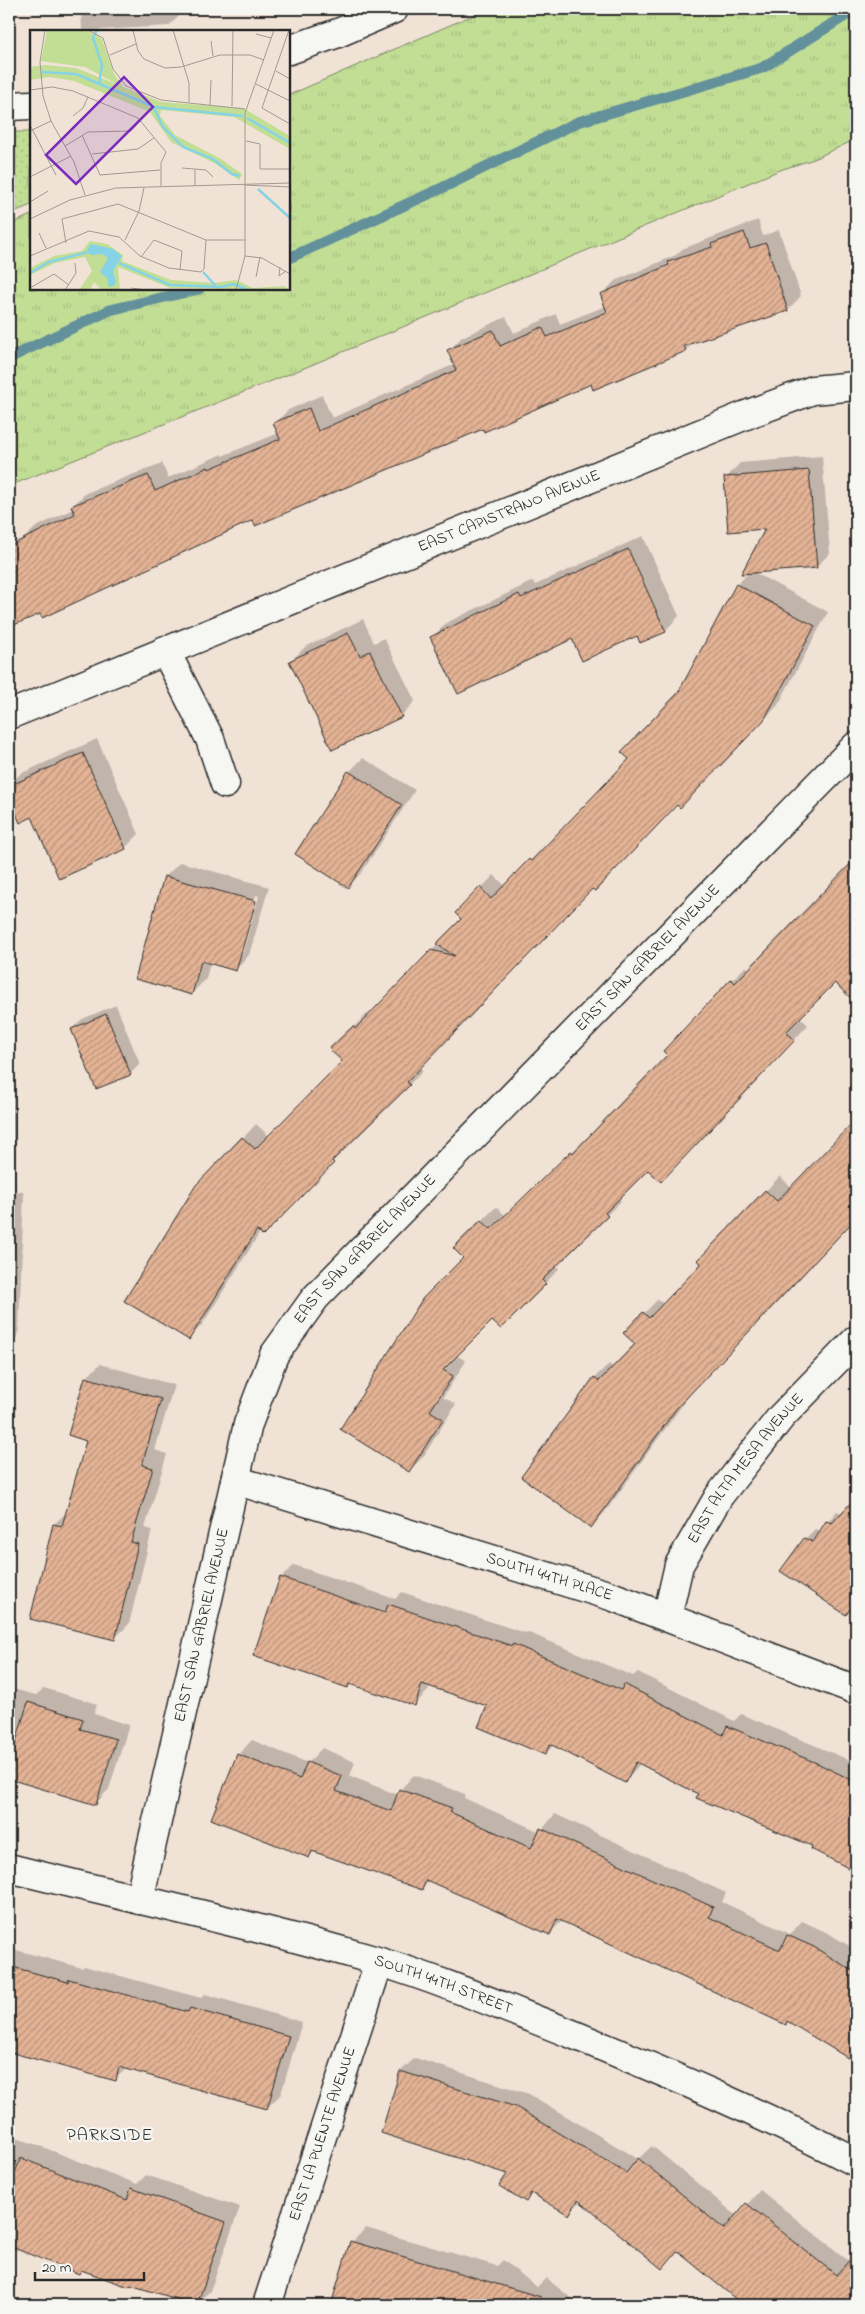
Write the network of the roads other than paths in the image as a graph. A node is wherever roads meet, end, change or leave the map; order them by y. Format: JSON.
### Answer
{"nodes":[{"id":1,"x":394,"y":9,"type":"edge"},
{"id":2,"x":290,"y":50,"type":"edge"},
{"id":3,"x":30,"y":105,"type":"edge"},
{"id":4,"x":9,"y":106,"type":"edge"},
{"id":5,"x":856,"y":386,"type":"edge"},
{"id":6,"x":165,"y":650,"type":"junction"},
{"id":7,"x":9,"y":714,"type":"edge"},
{"id":8,"x":856,"y":746,"type":"edge"},
{"id":9,"x":226,"y":784,"type":"dead end"},
{"id":10,"x":856,"y":1340,"type":"edge"},
{"id":11,"x":235,"y":1480,"type":"junction"},
{"id":12,"x":667,"y":1617,"type":"junction"},
{"id":13,"x":856,"y":1690,"type":"edge"},
{"id":14,"x":9,"y":1868,"type":"edge"},
{"id":15,"x":139,"y":1900,"type":"junction"},
{"id":16,"x":379,"y":1962,"type":"junction"},
{"id":17,"x":856,"y":2162,"type":"edge"},
{"id":18,"x":267,"y":2305,"type":"edge"}],
"edges":[{"from":1,"to":2,"type":"street"},
{"from":3,"to":4,"type":"street"},
{"from":5,"to":6,"type":"street","name":"EAST CAPISTRANO AVENUE"},
{"from":6,"to":7,"type":"street","name":"EAST CAPISTRANO AVENUE"},
{"from":6,"to":9,"type":"street"},
{"from":8,"to":11,"type":"street","name":"EAST SAN GABRIEL AVENUE"},
{"from":10,"to":12,"type":"street","name":"EAST ALTA MESA AVENUE"},
{"from":11,"to":12,"type":"street","name":"SOUTH 44TH PLACE"},
{"from":11,"to":15,"type":"street","name":"EAST SAN GABRIEL AVENUE"},
{"from":12,"to":13,"type":"street","name":"SOUTH 44TH PLACE"},
{"from":14,"to":15,"type":"street","name":"SOUTH 44TH STREET"},
{"from":15,"to":16,"type":"street","name":"SOUTH 44TH STREET"},
{"from":16,"to":17,"type":"street","name":"SOUTH 44TH STREET"},
{"from":16,"to":18,"type":"street","name":"EAST LA PUENTE AVENUE"}]}
